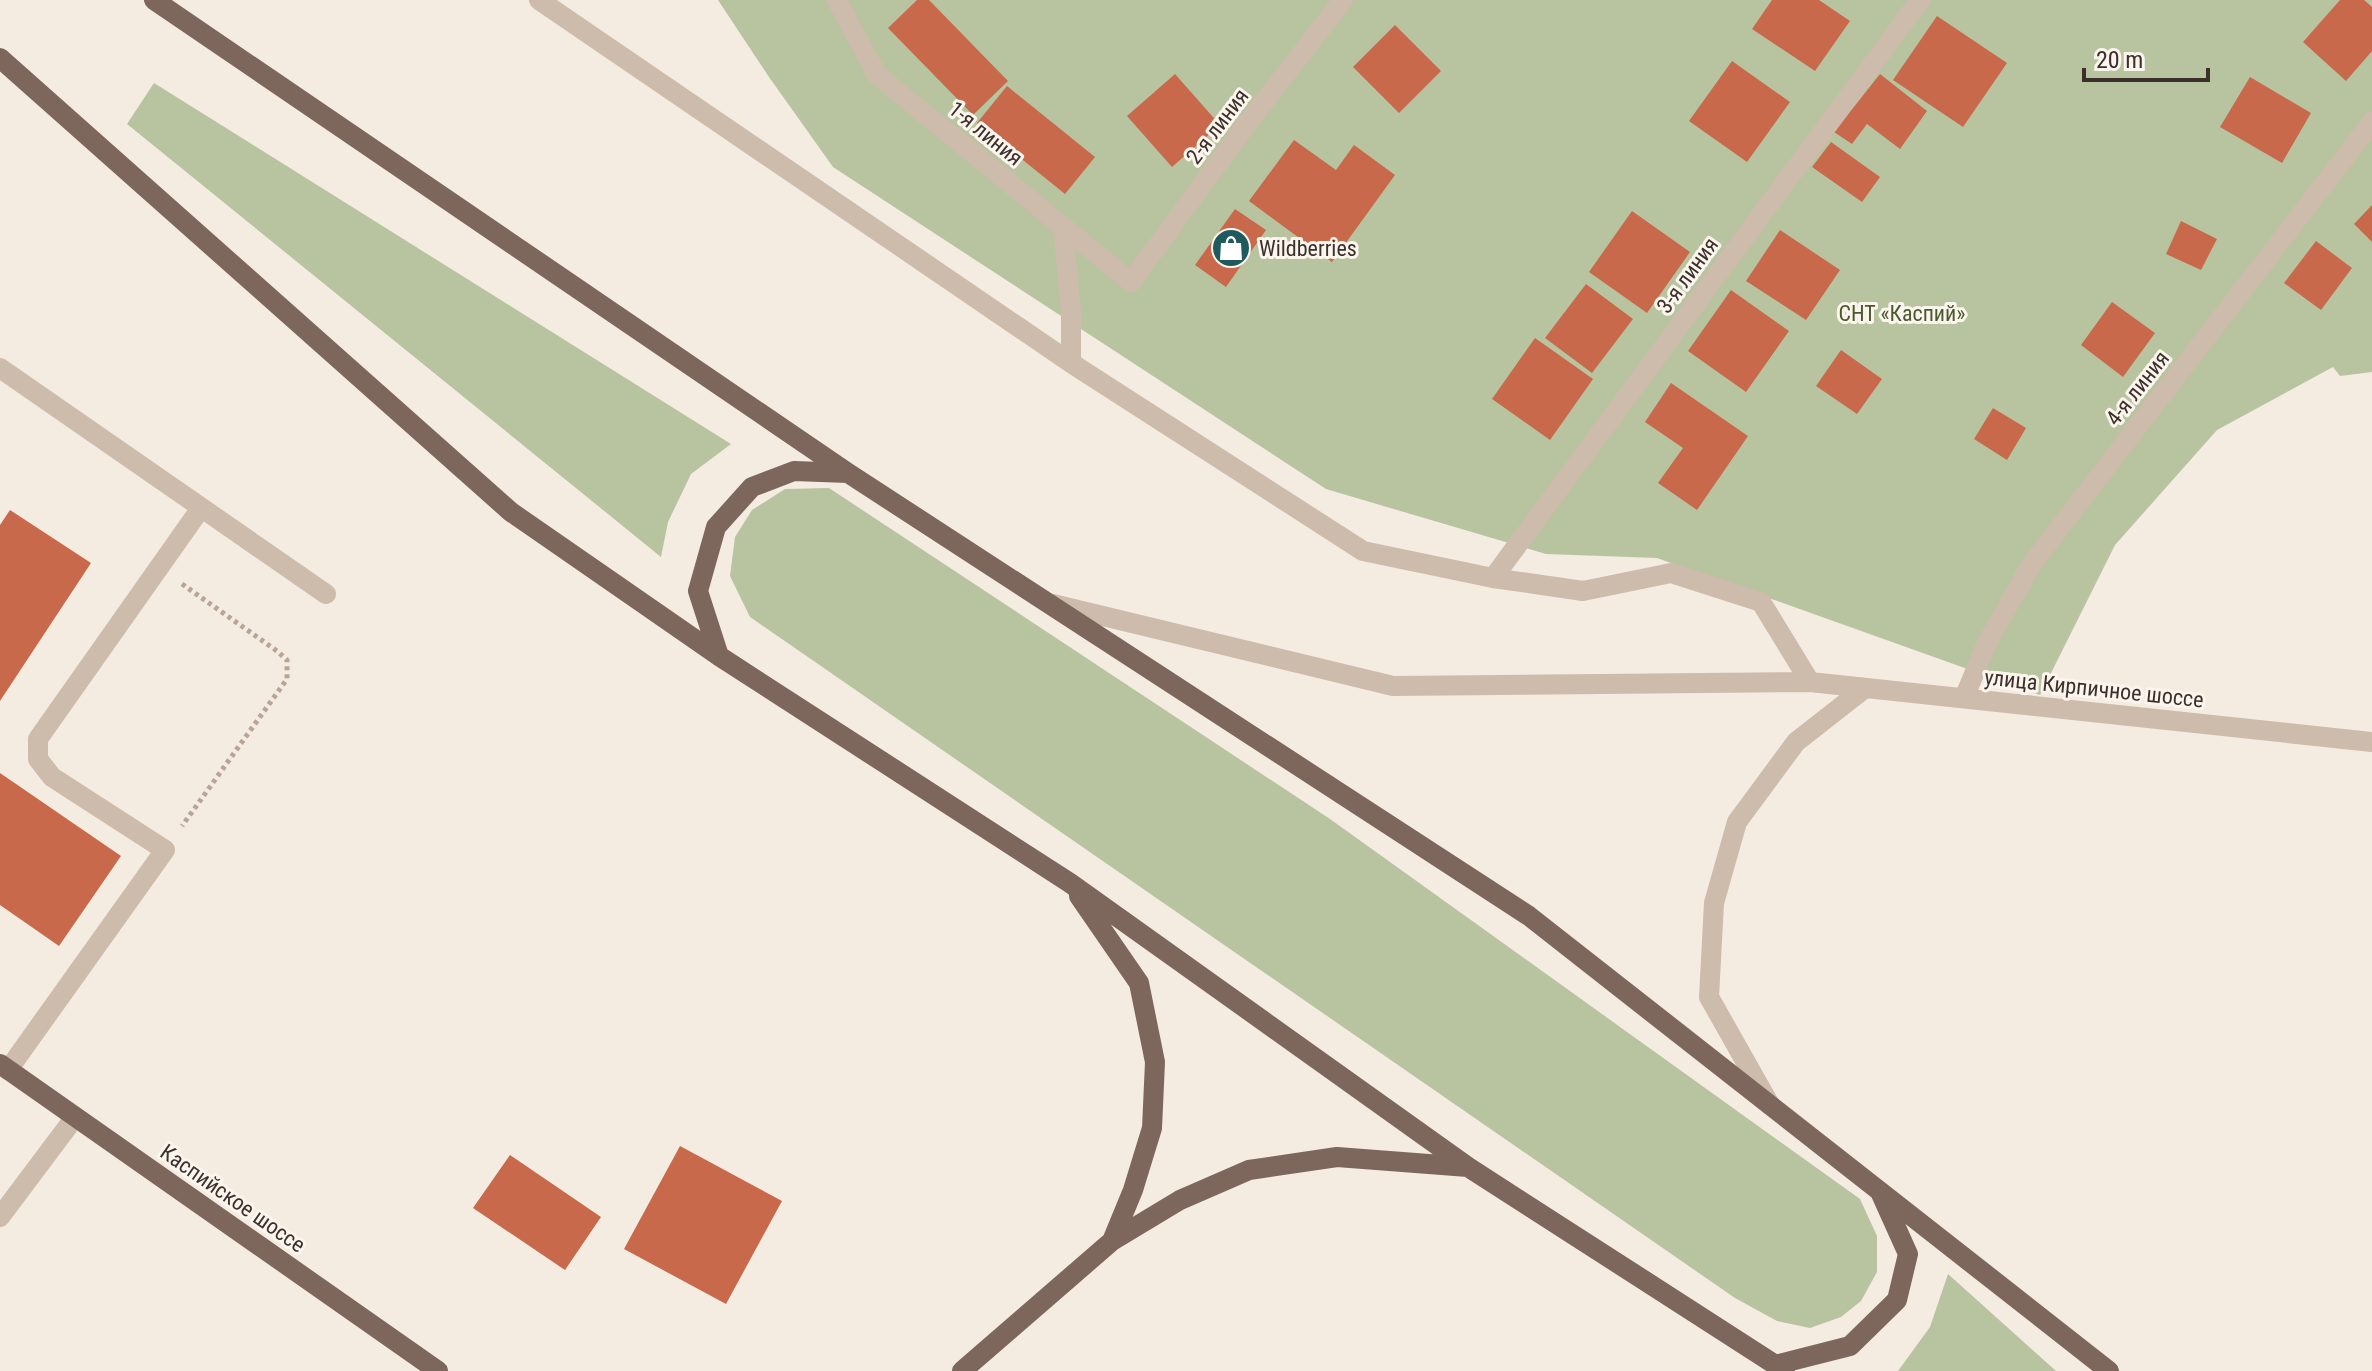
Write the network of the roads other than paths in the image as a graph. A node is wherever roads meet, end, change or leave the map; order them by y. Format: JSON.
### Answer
{"nodes":[{"id":1,"x":154,"y":0,"type":"edge"},
{"id":2,"x":539,"y":0,"type":"edge"},
{"id":3,"x":837,"y":0,"type":"edge"},
{"id":4,"x":1343,"y":0,"type":"edge"},
{"id":5,"x":1920,"y":0,"type":"edge"},
{"id":6,"x":0,"y":58,"type":"edge"},
{"id":7,"x":2372,"y":122,"type":"edge"},
{"id":8,"x":1063,"y":226,"type":"junction"},
{"id":9,"x":1131,"y":282,"type":"joint"},
{"id":10,"x":1071,"y":363,"type":"junction"},
{"id":11,"x":0,"y":368,"type":"edge"},
{"id":12,"x":848,"y":473,"type":"junction"},
{"id":13,"x":201,"y":508,"type":"junction"},
{"id":14,"x":1493,"y":578,"type":"junction"},
{"id":15,"x":326,"y":594,"type":"dead end"},
{"id":16,"x":1049,"y":604,"type":"junction"},
{"id":17,"x":719,"y":656,"type":"junction"},
{"id":18,"x":1810,"y":682,"type":"junction"},
{"id":19,"x":1865,"y":688,"type":"junction"},
{"id":20,"x":1964,"y":698,"type":"junction"},
{"id":21,"x":2372,"y":742,"type":"edge"},
{"id":22,"x":1070,"y":883,"type":"junction"},
{"id":23,"x":4,"y":1067,"type":"edge"},
{"id":24,"x":1770,"y":1105,"type":"junction"},
{"id":25,"x":75,"y":1117,"type":"junction"},
{"id":26,"x":1468,"y":1167,"type":"junction"},
{"id":27,"x":1880,"y":1191,"type":"junction"},
{"id":28,"x":0,"y":1217,"type":"edge"},
{"id":29,"x":1112,"y":1241,"type":"junction"},
{"id":30,"x":1780,"y":1368,"type":"edge"},
{"id":31,"x":438,"y":1371,"type":"edge"},
{"id":32,"x":962,"y":1371,"type":"edge"},
{"id":33,"x":2109,"y":1371,"type":"edge"}],
"edges":[{"from":1,"to":12,"type":"main road"},
{"from":2,"to":10,"type":"street"},
{"from":3,"to":8,"type":"street","name":"1-я линия"},
{"from":4,"to":9,"type":"street","name":"2-я линия"},
{"from":5,"to":14,"type":"street","name":"3-я линия"},
{"from":6,"to":17,"type":"main road"},
{"from":7,"to":20,"type":"street","name":"4-я линия"},
{"from":8,"to":9,"type":"street","name":"1-я линия"},
{"from":8,"to":10,"type":"street"},
{"from":10,"to":14,"type":"street"},
{"from":11,"to":13,"type":"street"},
{"from":12,"to":16,"type":"main road"},
{"from":12,"to":17,"type":"main road"},
{"from":13,"to":15,"type":"street"},
{"from":13,"to":23,"type":"street"},
{"from":14,"to":18,"type":"street"},
{"from":16,"to":18,"type":"street","name":"улица Кирпичное шоссе"},
{"from":16,"to":24,"type":"main road"},
{"from":17,"to":22,"type":"main road"},
{"from":18,"to":19,"type":"street","name":"улица Кирпичное шоссе"},
{"from":19,"to":20,"type":"street","name":"улица Кирпичное шоссе"},
{"from":19,"to":24,"type":"street"},
{"from":20,"to":21,"type":"street","name":"улица Кирпичное шоссе"},
{"from":22,"to":26,"type":"main road"},
{"from":22,"to":29,"type":"main road"},
{"from":23,"to":25,"type":"main road","name":"Каспийское шоссе"},
{"from":24,"to":27,"type":"main road"},
{"from":25,"to":28,"type":"street"},
{"from":25,"to":31,"type":"main road","name":"Каспийское шоссе"},
{"from":26,"to":29,"type":"main road"},
{"from":26,"to":30,"type":"main road"},
{"from":27,"to":30,"type":"main road"},
{"from":27,"to":33,"type":"main road"},
{"from":29,"to":32,"type":"main road"}]}
